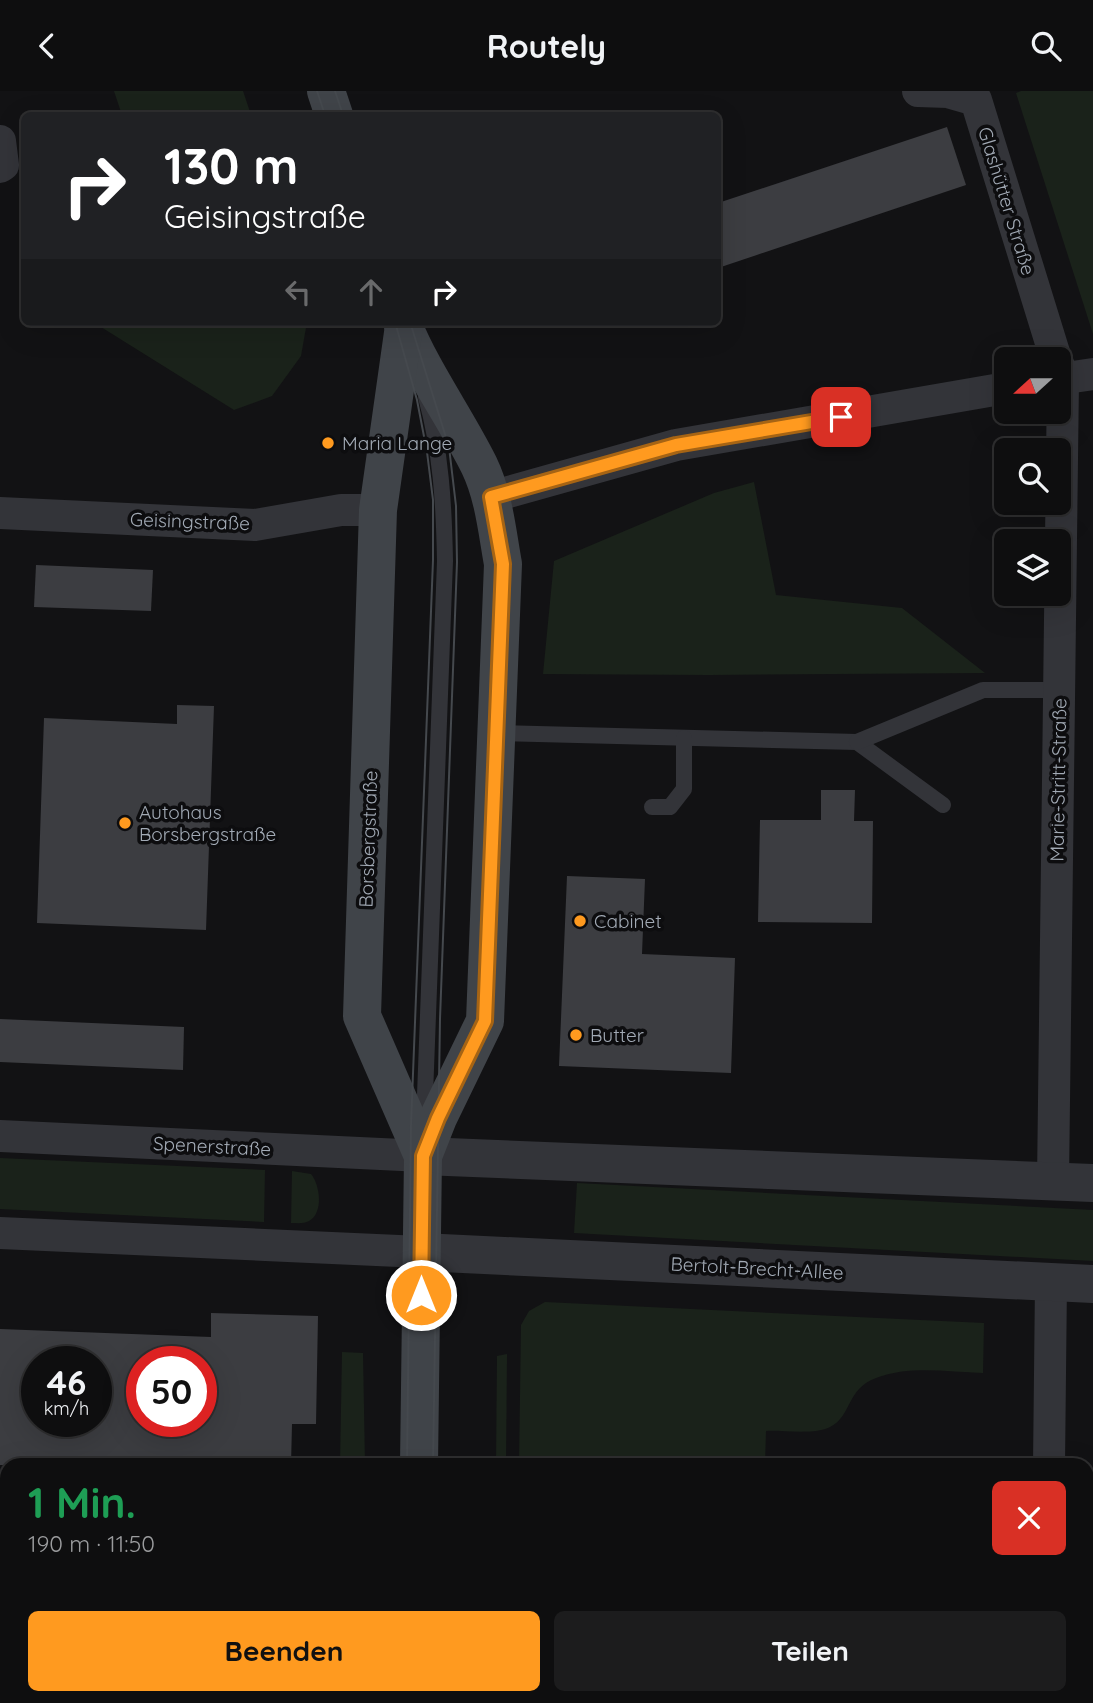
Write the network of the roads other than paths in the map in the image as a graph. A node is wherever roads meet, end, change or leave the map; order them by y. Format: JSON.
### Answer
{"nodes":[{"id":1,"x":326,"y":91,"type":"edge"},
{"id":2,"x":918,"y":91,"type":"edge"},
{"id":3,"x":333,"y":112,"type":"edge"},
{"id":4,"x":403,"y":326,"type":"edge"},
{"id":5,"x":404,"y":326,"type":"edge"},
{"id":6,"x":404,"y":326,"type":"edge"},
{"id":7,"x":1058,"y":347,"type":"edge"},
{"id":8,"x":994,"y":391,"type":"edge"},
{"id":9,"x":1065,"y":424,"type":"edge"},
{"id":10,"x":491,"y":497,"type":"junction"},
{"id":11,"x":378,"y":510,"type":"junction"},
{"id":12,"x":0,"y":513,"type":"edge"},
{"id":13,"x":1059,"y":690,"type":"junction"},
{"id":14,"x":497,"y":733,"type":"junction"},
{"id":15,"x":684,"y":738,"type":"junction"},
{"id":16,"x":857,"y":742,"type":"junction"},
{"id":17,"x":943,"y":805,"type":"dead end"},
{"id":18,"x":652,"y":807,"type":"dead end"},
{"id":19,"x":0,"y":1136,"type":"edge"},
{"id":20,"x":423,"y":1156,"type":"junction"},
{"id":21,"x":1053,"y":1181,"type":"junction"},
{"id":22,"x":1093,"y":1183,"type":"edge"},
{"id":23,"x":0,"y":1233,"type":"edge"},
{"id":24,"x":421,"y":1252,"type":"junction"},
{"id":25,"x":1051,"y":1282,"type":"junction"},
{"id":26,"x":1093,"y":1284,"type":"edge"},
{"id":27,"x":419,"y":1458,"type":"edge"},
{"id":28,"x":1049,"y":1458,"type":"edge"}],
"edges":[{"from":1,"to":3,"type":"main road"},
{"from":2,"to":7,"type":"street","name":"Glashütter Straße"},
{"from":4,"to":11,"type":"main road","name":"Borsbergstraße"},
{"from":5,"to":10,"type":"main road","name":"Borsbergstraße"},
{"from":6,"to":20,"type":"lane"},
{"from":8,"to":10,"type":"street"},
{"from":9,"to":13,"type":"street","name":"Marie-Stritt-Straße"},
{"from":10,"to":14,"type":"main road","name":"Borsbergstraße"},
{"from":11,"to":12,"type":"street","name":"Geisingstraße"},
{"from":11,"to":20,"type":"main road","name":"Borsbergstraße"},
{"from":13,"to":16,"type":"lane"},
{"from":13,"to":21,"type":"street","name":"Marie-Stritt-Straße"},
{"from":14,"to":15,"type":"lane"},
{"from":14,"to":20,"type":"main road","name":"Borsbergstraße"},
{"from":15,"to":16,"type":"lane"},
{"from":15,"to":18,"type":"lane"},
{"from":16,"to":17,"type":"lane"},
{"from":19,"to":20,"type":"street","name":"Spenerstraße"},
{"from":20,"to":21,"type":"street"},
{"from":20,"to":24,"type":"main road","name":"Borsbergstraße"},
{"from":21,"to":22,"type":"street"},
{"from":23,"to":24,"type":"street"},
{"from":24,"to":25,"type":"street","name":"Bertolt-Brecht-Allee"},
{"from":24,"to":27,"type":"main road","name":"Borsbergstraße"},
{"from":25,"to":26,"type":"street","name":"Bertolt-Brecht-Allee"},
{"from":25,"to":28,"type":"street"}]}
